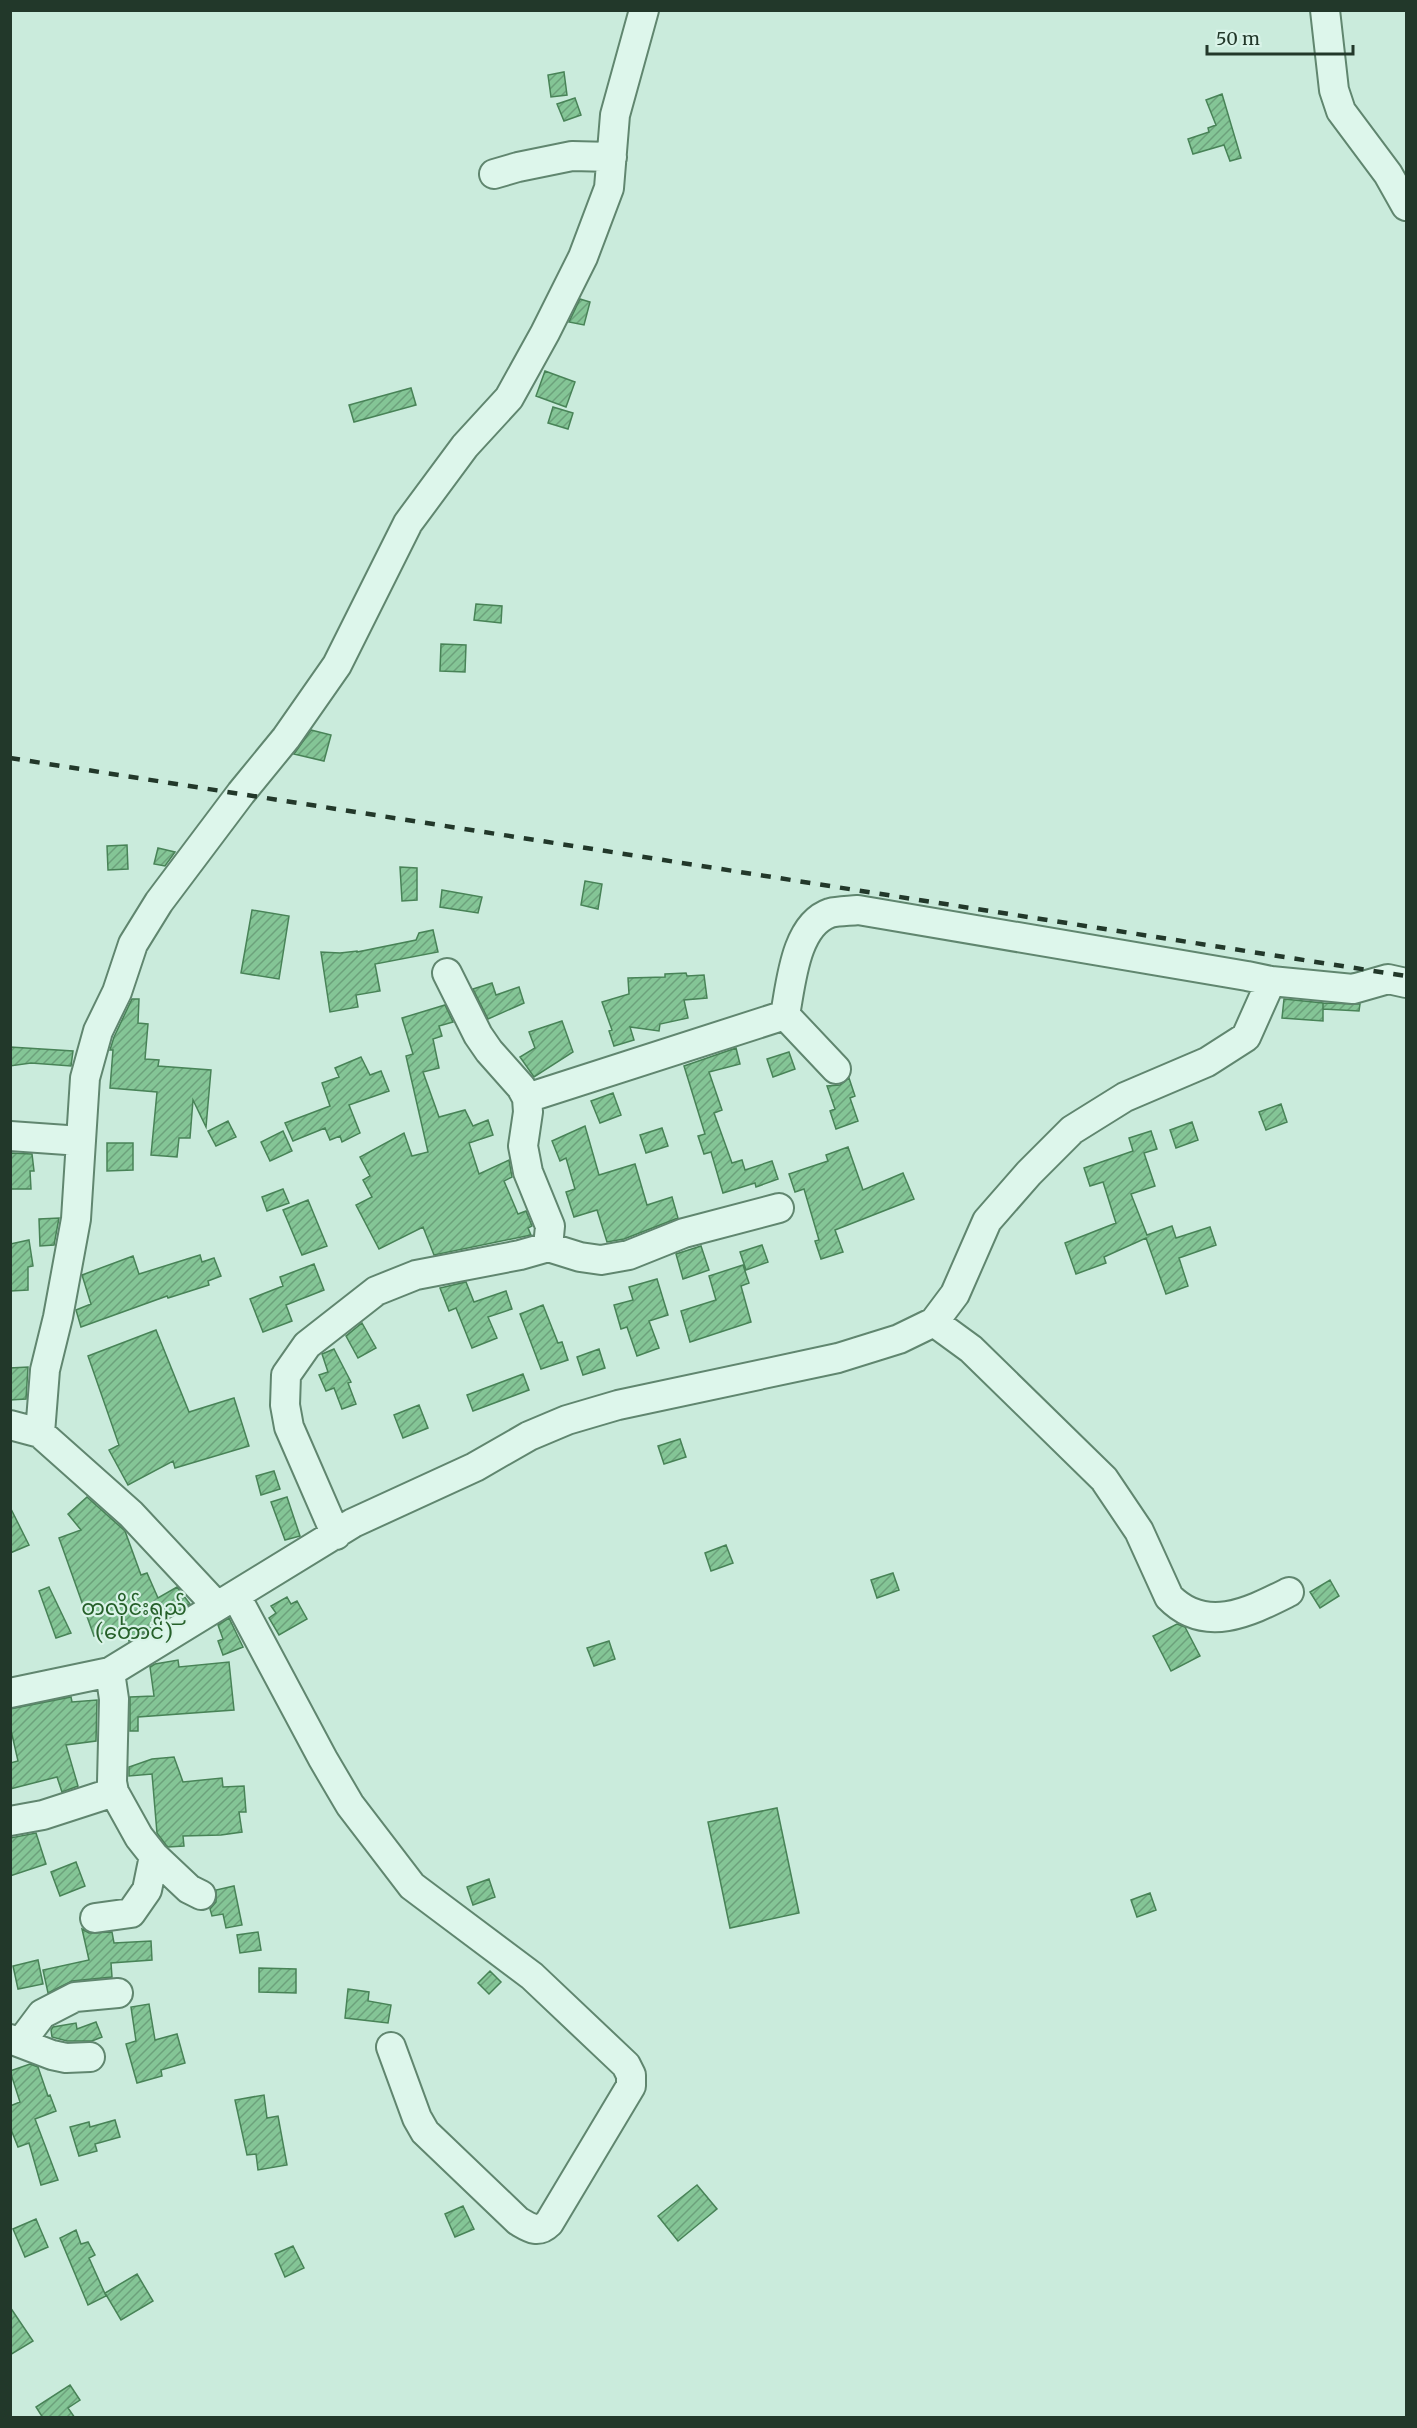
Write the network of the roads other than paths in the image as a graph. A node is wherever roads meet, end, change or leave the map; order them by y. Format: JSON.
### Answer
{"nodes":[{"id":1,"x":644,"y":10,"type":"edge"},
{"id":2,"x":1325,"y":10,"type":"edge"},
{"id":3,"x":612,"y":157,"type":"junction"},
{"id":4,"x":494,"y":174,"type":"dead end"},
{"id":5,"x":1407,"y":206,"type":"edge"},
{"id":6,"x":447,"y":973,"type":"dead end"},
{"id":7,"x":1271,"y":981,"type":"junction"},
{"id":8,"x":1407,"y":983,"type":"edge"},
{"id":9,"x":785,"y":1015,"type":"junction"},
{"id":10,"x":836,"y":1069,"type":"dead end"},
{"id":11,"x":526,"y":1098,"type":"junction"},
{"id":12,"x":10,"y":1136,"type":"edge"},
{"id":13,"x":81,"y":1141,"type":"junction"},
{"id":14,"x":779,"y":1208,"type":"dead end"},
{"id":15,"x":548,"y":1247,"type":"junction"},
{"id":16,"x":934,"y":1322,"type":"junction"},
{"id":17,"x":10,"y":1425,"type":"edge"},
{"id":18,"x":40,"y":1433,"type":"junction"},
{"id":19,"x":336,"y":1535,"type":"junction"},
{"id":20,"x":1289,"y":1592,"type":"dead end"},
{"id":21,"x":226,"y":1601,"type":"junction"},
{"id":22,"x":110,"y":1672,"type":"junction"},
{"id":23,"x":10,"y":1693,"type":"edge"},
{"id":24,"x":114,"y":1792,"type":"junction"},
{"id":25,"x":10,"y":1821,"type":"edge"},
{"id":26,"x":154,"y":1856,"type":"junction"},
{"id":27,"x":201,"y":1895,"type":"dead end"},
{"id":28,"x":95,"y":1918,"type":"dead end"},
{"id":29,"x":118,"y":1993,"type":"dead end"},
{"id":30,"x":16,"y":2040,"type":"edge"},
{"id":31,"x":391,"y":2047,"type":"dead end"},
{"id":32,"x":90,"y":2057,"type":"dead end"}],
"edges":[{"from":1,"to":3,"type":"street"},
{"from":2,"to":5,"type":"street"},
{"from":3,"to":4,"type":"street"},
{"from":3,"to":13,"type":"street"},
{"from":6,"to":11,"type":"street"},
{"from":7,"to":8,"type":"street"},
{"from":7,"to":9,"type":"street"},
{"from":7,"to":16,"type":"street"},
{"from":9,"to":10,"type":"street"},
{"from":9,"to":11,"type":"street"},
{"from":11,"to":15,"type":"street"},
{"from":12,"to":13,"type":"street"},
{"from":13,"to":18,"type":"street"},
{"from":14,"to":15,"type":"street"},
{"from":15,"to":19,"type":"street"},
{"from":16,"to":19,"type":"street"},
{"from":16,"to":20,"type":"street"},
{"from":17,"to":18,"type":"street"},
{"from":18,"to":21,"type":"street"},
{"from":19,"to":21,"type":"street"},
{"from":21,"to":22,"type":"street"},
{"from":21,"to":31,"type":"street"},
{"from":22,"to":23,"type":"street"},
{"from":22,"to":24,"type":"street"},
{"from":24,"to":25,"type":"street"},
{"from":24,"to":26,"type":"street"},
{"from":26,"to":27,"type":"street"},
{"from":26,"to":28,"type":"street"},
{"from":29,"to":30,"type":"street"},
{"from":30,"to":32,"type":"street"}]}
